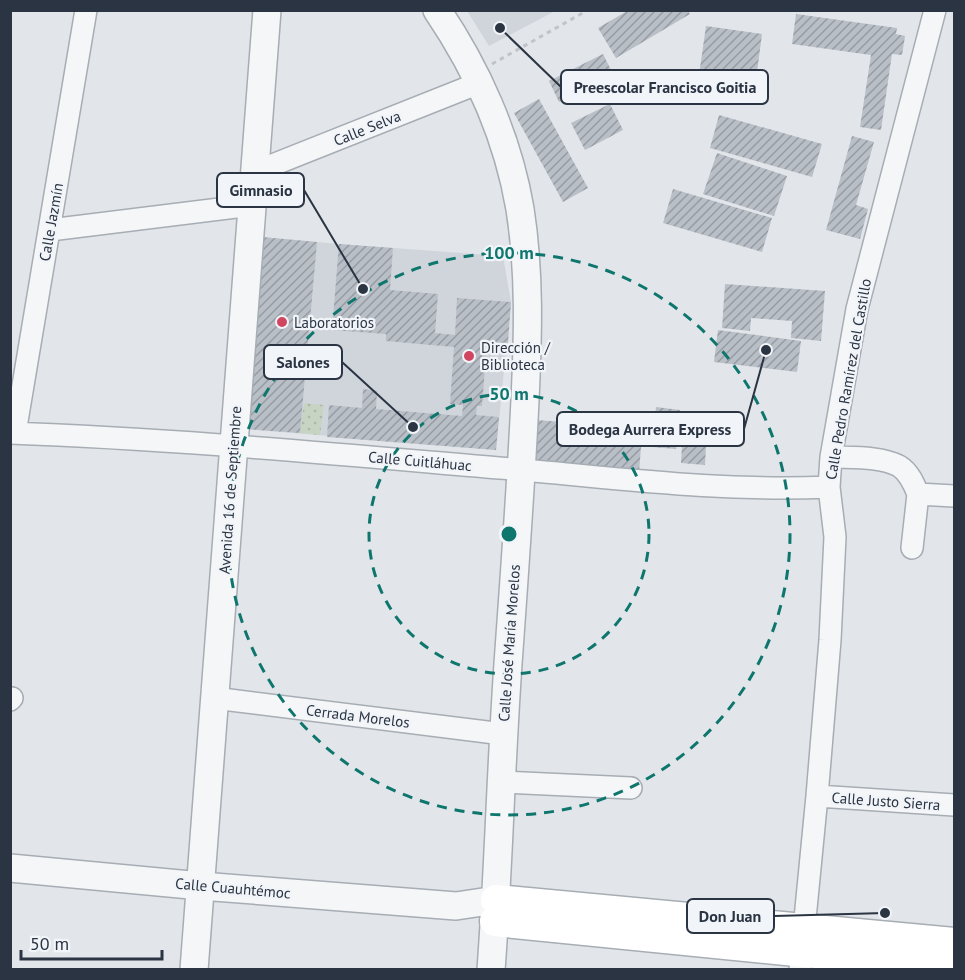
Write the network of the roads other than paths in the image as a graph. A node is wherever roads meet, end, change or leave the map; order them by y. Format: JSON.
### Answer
{"nodes":[{"id":1,"x":86,"y":10,"type":"edge"},
{"id":2,"x":267,"y":10,"type":"edge"},
{"id":3,"x":437,"y":10,"type":"edge"},
{"id":4,"x":936,"y":10,"type":"edge"},
{"id":5,"x":477,"y":79,"type":"junction"},
{"id":6,"x":255,"y":172,"type":"junction"},
{"id":7,"x":252,"y":205,"type":"junction"},
{"id":8,"x":50,"y":230,"type":"junction"},
{"id":9,"x":13,"y":433,"type":"edge"},
{"id":10,"x":233,"y":445,"type":"junction"},
{"id":11,"x":831,"y":457,"type":"junction"},
{"id":12,"x":522,"y":470,"type":"junction"},
{"id":13,"x":829,"y":487,"type":"junction"},
{"id":14,"x":918,"y":494,"type":"junction"},
{"id":15,"x":954,"y":496,"type":"edge"},
{"id":16,"x":912,"y":548,"type":"dead end"},
{"id":17,"x":214,"y":698,"type":"junction"},
{"id":18,"x":503,"y":734,"type":"junction"},
{"id":19,"x":501,"y":782,"type":"junction"},
{"id":20,"x":631,"y":788,"type":"dead end"},
{"id":21,"x":817,"y":796,"type":"junction"},
{"id":22,"x":954,"y":805,"type":"edge"},
{"id":23,"x":10,"y":868,"type":"edge"},
{"id":24,"x":201,"y":886,"type":"junction"},
{"id":25,"x":495,"y":910,"type":"junction"},
{"id":26,"x":954,"y":943,"type":"edge"},
{"id":27,"x":802,"y":950,"type":"edge"},
{"id":28,"x":954,"y":967,"type":"edge"},
{"id":29,"x":195,"y":969,"type":"edge"},
{"id":30,"x":491,"y":969,"type":"edge"}],
"edges":[{"from":1,"to":8,"type":"street","name":"Calle Jazmín"},
{"from":2,"to":6,"type":"street","name":"Avenida 16 de Septiembre"},
{"from":3,"to":5,"type":"street","name":"Calle José María Morelos"},
{"from":4,"to":11,"type":"street","name":"Calle Pedro Ramírez del Castillo"},
{"from":5,"to":6,"type":"street","name":"Calle Selva"},
{"from":5,"to":12,"type":"street","name":"Calle José María Morelos"},
{"from":6,"to":7,"type":"street","name":"Avenida 16 de Septiembre"},
{"from":7,"to":8,"type":"street"},
{"from":7,"to":10,"type":"street","name":"Avenida 16 de Septiembre"},
{"from":8,"to":9,"type":"street","name":"Calle Jazmín"},
{"from":9,"to":10,"type":"street","name":"Calle Cuitláhuac"},
{"from":10,"to":12,"type":"street","name":"Calle Cuitláhuac"},
{"from":10,"to":17,"type":"street","name":"Avenida 16 de Septiembre"},
{"from":11,"to":13,"type":"street","name":"Calle Pedro Ramírez del Castillo"},
{"from":11,"to":14,"type":"street"},
{"from":12,"to":13,"type":"street","name":"Calle Cuitláhuac"},
{"from":12,"to":18,"type":"street","name":"Calle José María Morelos"},
{"from":13,"to":21,"type":"street","name":"Calle Pedro Ramírez del Castillo"},
{"from":14,"to":15,"type":"street"},
{"from":14,"to":16,"type":"street"},
{"from":17,"to":18,"type":"street","name":"Cerrada Morelos"},
{"from":17,"to":24,"type":"street","name":"Avenida 16 de Septiembre"},
{"from":18,"to":19,"type":"street","name":"Calle José María Morelos"},
{"from":19,"to":20,"type":"street"},
{"from":19,"to":25,"type":"street","name":"Calle José María Morelos"},
{"from":21,"to":22,"type":"street","name":"Calle Justo Sierra"},
{"from":21,"to":27,"type":"street","name":"Calle Pedro Ramírez del Castillo"},
{"from":23,"to":24,"type":"street","name":"Calle Cuauhtémoc"},
{"from":24,"to":25,"type":"street","name":"Calle Cuauhtémoc"},
{"from":24,"to":29,"type":"street","name":"Avenida 16 de Septiembre"},
{"from":25,"to":27,"type":"main road"},
{"from":25,"to":30,"type":"street","name":"Calle José María Morelos"},
{"from":26,"to":27,"type":"main road"},
{"from":27,"to":28,"type":"main road"}]}
